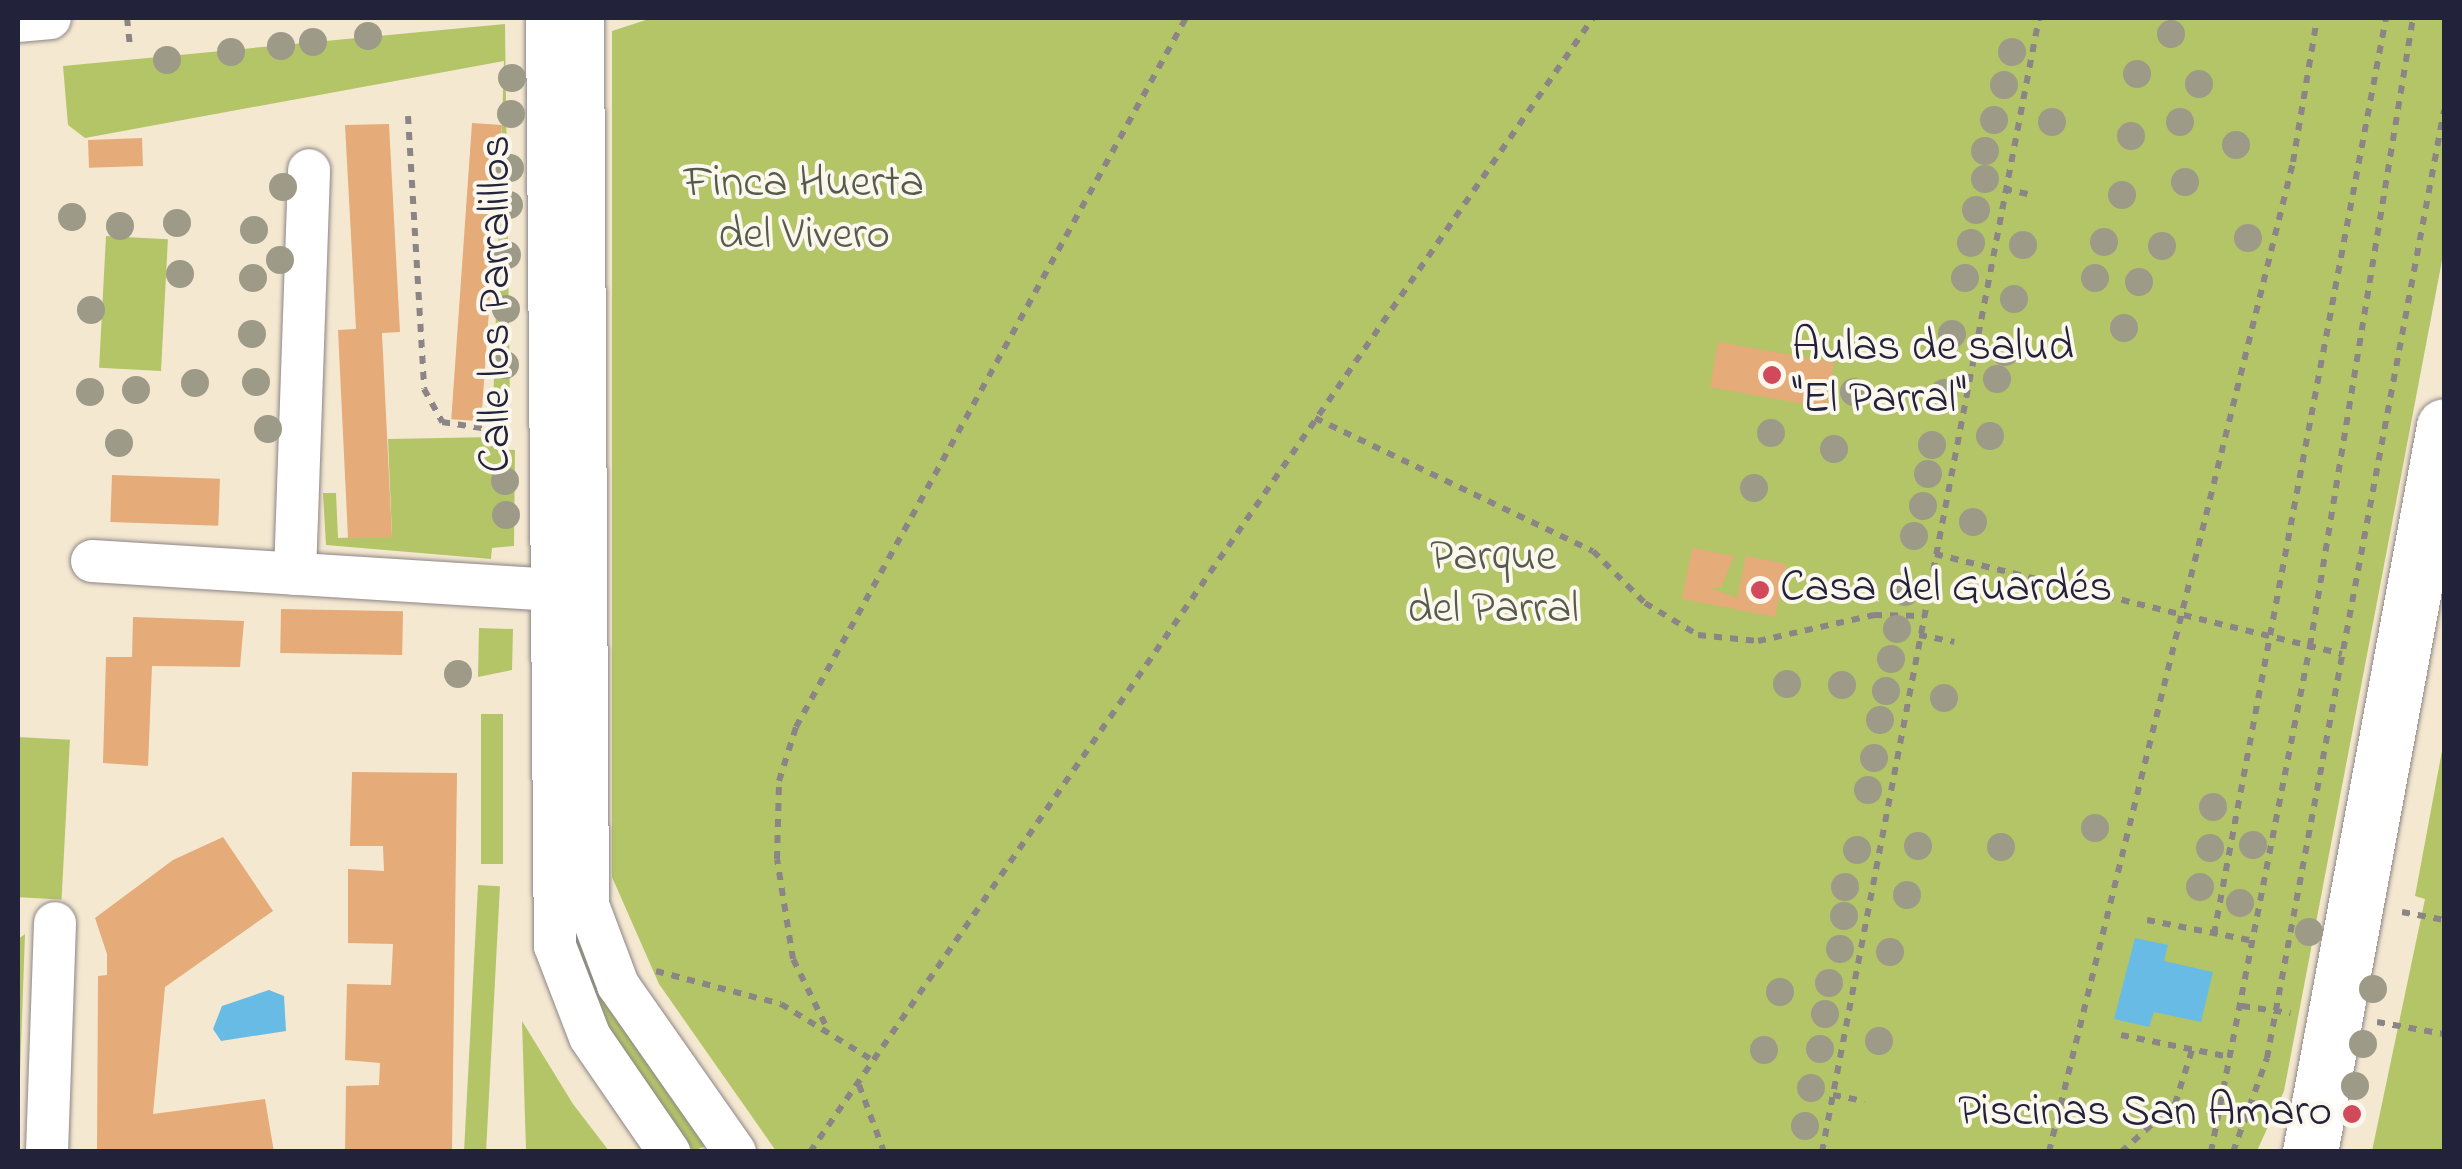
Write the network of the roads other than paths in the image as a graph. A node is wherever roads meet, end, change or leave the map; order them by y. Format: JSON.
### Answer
{"nodes":[{"id":1,"x":36,"y":18,"type":"edge"},
{"id":2,"x":50,"y":18,"type":"edge"},
{"id":3,"x":547,"y":18,"type":"edge"},
{"id":4,"x":567,"y":18,"type":"edge"},
{"id":5,"x":583,"y":18,"type":"edge"},
{"id":6,"x":18,"y":20,"type":"edge"},
{"id":7,"x":309,"y":170,"type":"dead end"},
{"id":8,"x":584,"y":181,"type":"junction"},
{"id":9,"x":2444,"y":426,"type":"edge"},
{"id":10,"x":585,"y":552,"type":"junction"},
{"id":11,"x":92,"y":562,"type":"dead end"},
{"id":12,"x":295,"y":574,"type":"junction"},
{"id":13,"x":550,"y":590,"type":"junction"},
{"id":14,"x":583,"y":752,"type":"junction"},
{"id":15,"x":56,"y":923,"type":"dead end"},
{"id":16,"x":2308,"y":1142,"type":"edge"},
{"id":17,"x":667,"y":1151,"type":"edge"},
{"id":18,"x":47,"y":1152,"type":"edge"},
{"id":19,"x":736,"y":1152,"type":"edge"}],
"edges":[{"from":1,"to":2,"type":"street"},
{"from":1,"to":6,"type":"street"},
{"from":3,"to":13,"type":"street","name":"Calle los Parralillos"},
{"from":4,"to":8,"type":"street"},
{"from":5,"to":8,"type":"street","name":"Calle los Parralillos"},
{"from":7,"to":12,"type":"street"},
{"from":8,"to":10,"type":"street","name":"Calle los Parralillos"},
{"from":9,"to":16,"type":"highway"},
{"from":10,"to":13,"type":"street"},
{"from":10,"to":14,"type":"street","name":"Calle los Parralillos"},
{"from":11,"to":12,"type":"street"},
{"from":12,"to":13,"type":"street"},
{"from":13,"to":14,"type":"street","name":"Calle los Parralillos"},
{"from":13,"to":17,"type":"street","name":"Calle los Parralillos"},
{"from":14,"to":19,"type":"street","name":"Calle los Parralillos"},
{"from":15,"to":18,"type":"street"}]}
